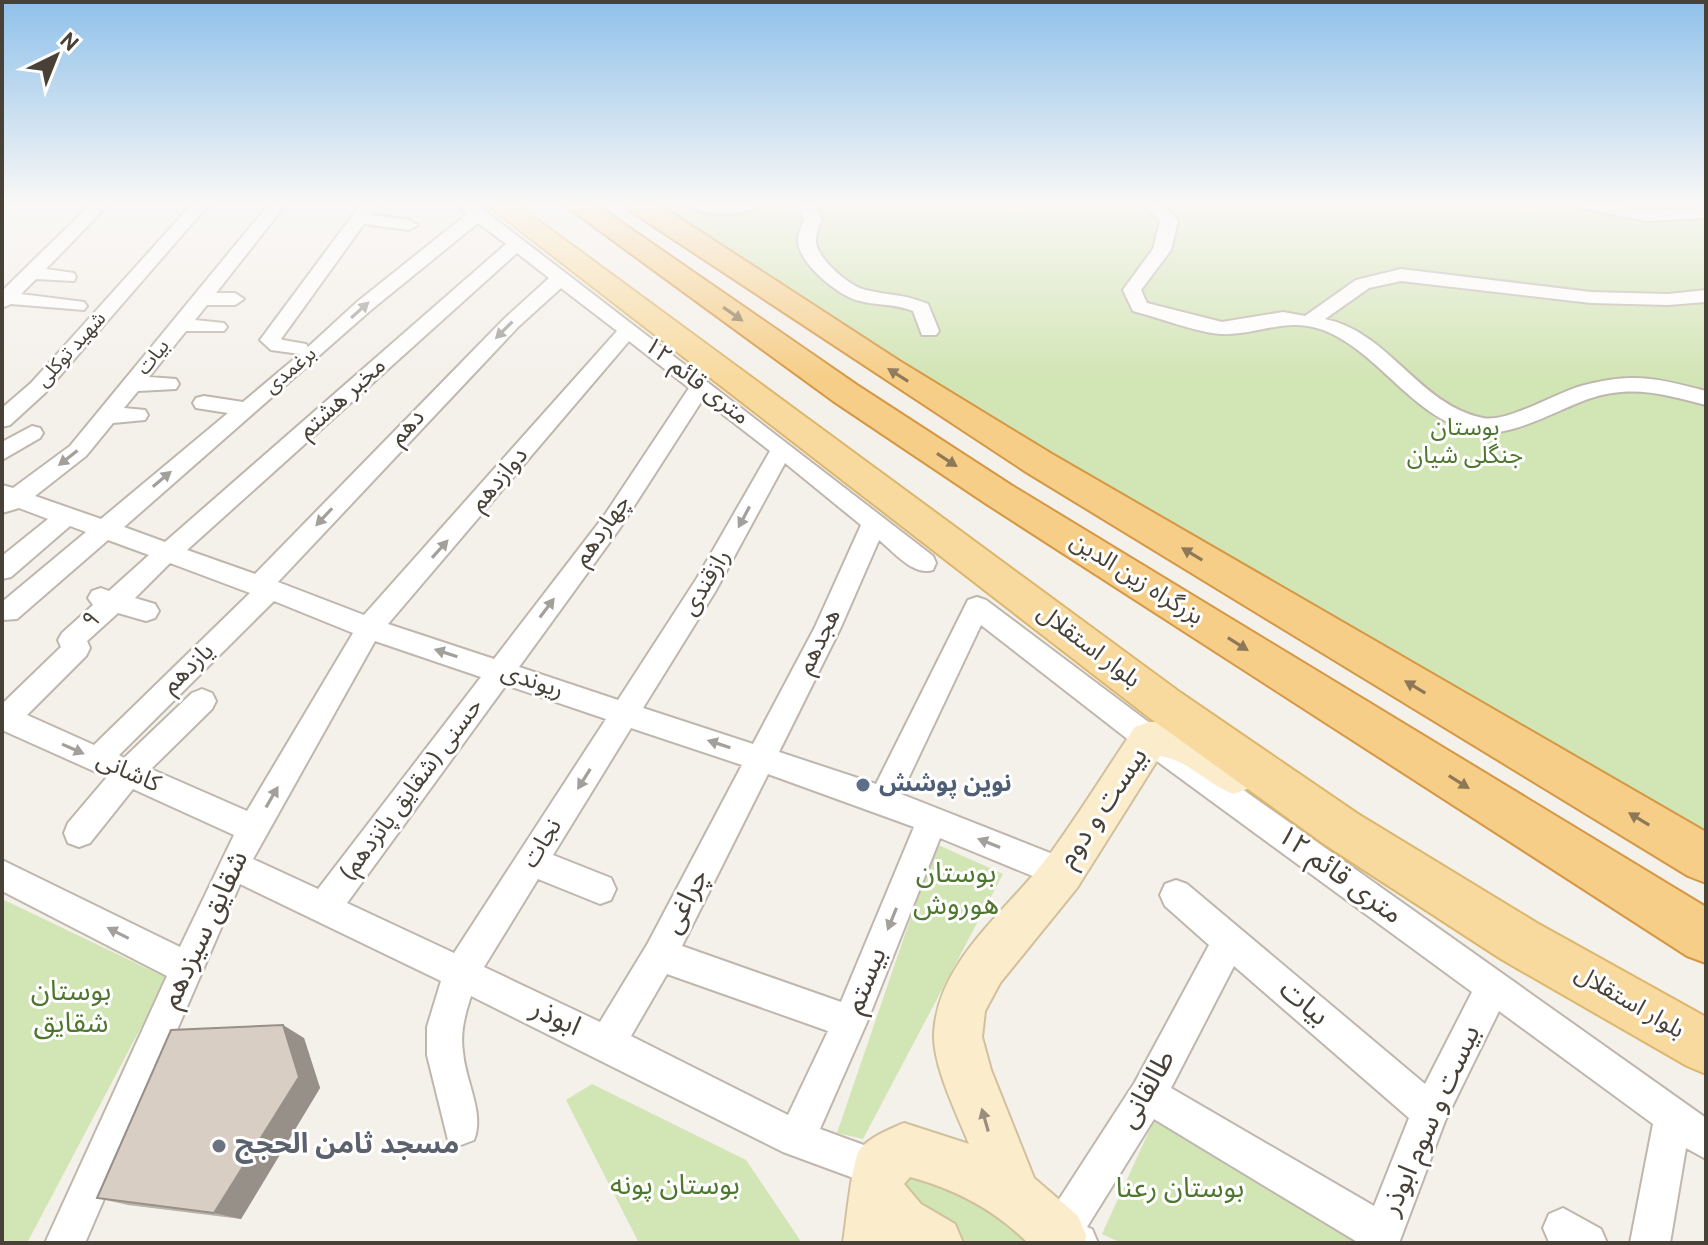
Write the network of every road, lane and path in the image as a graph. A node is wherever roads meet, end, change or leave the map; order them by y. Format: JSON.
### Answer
{"nodes":[{"id":1,"x":43,"y":262,"type":"edge"},
{"id":2,"x":150,"y":262,"type":"edge"},
{"id":3,"x":231,"y":262,"type":"edge"},
{"id":4,"x":328,"y":262,"type":"edge"},
{"id":5,"x":416,"y":262,"type":"edge"},
{"id":6,"x":497,"y":262,"type":"edge"},
{"id":7,"x":542,"y":262,"type":"edge"},
{"id":8,"x":557,"y":262,"type":"edge"},
{"id":9,"x":596,"y":262,"type":"edge"},
{"id":10,"x":659,"y":262,"type":"edge"},
{"id":11,"x":729,"y":262,"type":"edge"},
{"id":12,"x":819,"y":262,"type":"edge"},
{"id":13,"x":1153,"y":262,"type":"edge"},
{"id":14,"x":32,"y":273,"type":"junction"},
{"id":15,"x":67,"y":277,"type":"dead end"},
{"id":16,"x":562,"y":277,"type":"junction"},
{"id":17,"x":208,"y":291,"type":"junction"},
{"id":18,"x":241,"y":292,"type":"dead end"},
{"id":19,"x":1706,"y":296,"type":"edge"},
{"id":20,"x":4,"y":300,"type":"edge"},
{"id":21,"x":77,"y":306,"type":"dead end"},
{"id":22,"x":1311,"y":320,"type":"junction"},
{"id":23,"x":629,"y":329,"type":"junction"},
{"id":24,"x":176,"y":330,"type":"junction"},
{"id":25,"x":929,"y":331,"type":"dead end"},
{"id":26,"x":212,"y":332,"type":"dead end"},
{"id":27,"x":299,"y":348,"type":"dead end"},
{"id":28,"x":146,"y":367,"type":"junction"},
{"id":29,"x":700,"y":388,"type":"junction"},
{"id":30,"x":1706,"y":398,"type":"edge"},
{"id":31,"x":120,"y":400,"type":"junction"},
{"id":32,"x":204,"y":403,"type":"dead end"},
{"id":33,"x":245,"y":409,"type":"junction"},
{"id":34,"x":142,"y":410,"type":"dead end"},
{"id":35,"x":2,"y":420,"type":"edge"},
{"id":36,"x":32,"y":433,"type":"dead end"},
{"id":37,"x":782,"y":449,"type":"junction"},
{"id":38,"x":2,"y":452,"type":"edge"},
{"id":39,"x":7,"y":500,"type":"edge"},
{"id":40,"x":67,"y":516,"type":"junction"},
{"id":41,"x":874,"y":523,"type":"junction"},
{"id":42,"x":103,"y":529,"type":"junction"},
{"id":43,"x":164,"y":557,"type":"junction"},
{"id":44,"x":924,"y":563,"type":"dead end"},
{"id":45,"x":2,"y":570,"type":"edge"},
{"id":46,"x":265,"y":587,"type":"junction"},
{"id":47,"x":107,"y":600,"type":"junction"},
{"id":48,"x":146,"y":611,"type":"dead end"},
{"id":49,"x":8,"y":612,"type":"dead end"},
{"id":50,"x":369,"y":628,"type":"junction"},
{"id":51,"x":500,"y":671,"type":"junction"},
{"id":52,"x":202,"y":701,"type":"dead end"},
{"id":53,"x":626,"y":714,"type":"junction"},
{"id":54,"x":4,"y":718,"type":"edge"},
{"id":55,"x":1149,"y":739,"type":"junction"},
{"id":56,"x":107,"y":748,"type":"dead end"},
{"id":57,"x":761,"y":758,"type":"junction"},
{"id":58,"x":128,"y":773,"type":"junction"},
{"id":59,"x":883,"y":800,"type":"junction"},
{"id":60,"x":932,"y":820,"type":"junction"},
{"id":61,"x":254,"y":829,"type":"junction"},
{"id":62,"x":79,"y":833,"type":"dead end"},
{"id":63,"x":1706,"y":859,"type":"edge"},
{"id":64,"x":532,"y":861,"type":"junction"},
{"id":65,"x":233,"y":865,"type":"junction"},
{"id":66,"x":1062,"y":873,"type":"junction"},
{"id":67,"x":2,"y":875,"type":"edge"},
{"id":68,"x":600,"y":889,"type":"dead end"},
{"id":69,"x":1176,"y":895,"type":"dead end"},
{"id":70,"x":1463,"y":906,"type":"junction"},
{"id":71,"x":323,"y":909,"type":"junction"},
{"id":72,"x":1706,"y":937,"type":"edge"},
{"id":73,"x":1229,"y":941,"type":"junction"},
{"id":74,"x":660,"y":955,"type":"junction"},
{"id":75,"x":187,"y":968,"type":"junction"},
{"id":76,"x":460,"y":974,"type":"junction"},
{"id":77,"x":1487,"y":999,"type":"dead end"},
{"id":78,"x":1706,"y":1015,"type":"edge"},
{"id":79,"x":850,"y":1022,"type":"junction"},
{"id":80,"x":607,"y":1043,"type":"junction"},
{"id":81,"x":1706,"y":1047,"type":"edge"},
{"id":82,"x":1148,"y":1095,"type":"junction"},
{"id":83,"x":1430,"y":1112,"type":"junction"},
{"id":84,"x":1673,"y":1117,"type":"junction"},
{"id":85,"x":461,"y":1127,"type":"dead end"},
{"id":86,"x":796,"y":1139,"type":"junction"},
{"id":87,"x":1706,"y":1140,"type":"edge"},
{"id":88,"x":1013,"y":1193,"type":"junction"},
{"id":89,"x":875,"y":1201,"type":"edge"},
{"id":90,"x":1381,"y":1238,"type":"edge"},
{"id":91,"x":1065,"y":1240,"type":"edge"},
{"id":92,"x":65,"y":1243,"type":"edge"},
{"id":93,"x":936,"y":1243,"type":"edge"},
{"id":94,"x":1650,"y":1243,"type":"edge"}],
"edges":[{"from":1,"to":14,"type":"street"},
{"from":2,"to":35,"type":"street","name":"شهید توکلی"},
{"from":3,"to":17,"type":"street","name":"بیات"},
{"from":4,"to":27,"type":"street","name":"برغمدی"},
{"from":33,"to":5,"type":"street","name":"برغمدی","one_way":true},
{"from":6,"to":43,"type":"street","name":"مخبر هشتم"},
{"from":7,"to":16,"type":"street","name":"۱۲ متری قائم"},
{"from":8,"to":70,"type":"main road","name":"بلوار استقلال"},
{"from":9,"to":78,"type":"main road","name":"بلوار استقلال"},
{"from":10,"to":72,"type":"highway","name":"بزرگراه زین الدین","one_way":true},
{"from":63,"to":11,"type":"highway","name":"بزرگراه زین الدین","one_way":true},
{"from":12,"to":25,"type":"street"},
{"from":13,"to":22,"type":"street"},
{"from":14,"to":15,"type":"street"},
{"from":14,"to":20,"type":"street"},
{"from":16,"to":23,"type":"street","name":"۱۲ متری قائم"},
{"from":16,"to":46,"type":"street","name":"دهم","one_way":true},
{"from":17,"to":18,"type":"street"},
{"from":17,"to":24,"type":"street","name":"بیات"},
{"from":19,"to":22,"type":"street"},
{"from":20,"to":21,"type":"street"},
{"from":22,"to":30,"type":"street"},
{"from":23,"to":29,"type":"street","name":"۱۲ متری قائم"},
{"from":50,"to":23,"type":"street","name":"دوازدهم","one_way":true},
{"from":24,"to":26,"type":"street"},
{"from":24,"to":28,"type":"street","name":"بیات"},
{"from":28,"to":31,"type":"street","name":"بیات"},
{"from":28,"to":31,"type":"street"},
{"from":29,"to":37,"type":"street","name":"۱۲ متری قائم"},
{"from":51,"to":29,"type":"street","name":"چهاردهم","one_way":true},
{"from":31,"to":34,"type":"street"},
{"from":31,"to":39,"type":"street","name":"بیات","one_way":true},
{"from":32,"to":33,"type":"street"},
{"from":42,"to":33,"type":"street","name":"برغمدی","one_way":true},
{"from":36,"to":38,"type":"street"},
{"from":37,"to":41,"type":"street","name":"۱۲ متری قائم"},
{"from":37,"to":53,"type":"street","name":"رازقندی","one_way":true},
{"from":39,"to":40,"type":"street","name":"ریوندی"},
{"from":40,"to":42,"type":"street","name":"ریوندی"},
{"from":40,"to":45,"type":"street"},
{"from":41,"to":44,"type":"street","name":"۱۲ متری قائم"},
{"from":41,"to":57,"type":"street","name":"هجدهم"},
{"from":42,"to":43,"type":"street","name":"ریوندی"},
{"from":42,"to":49,"type":"street","name":"برغمدی"},
{"from":43,"to":46,"type":"street","name":"ریوندی"},
{"from":43,"to":47,"type":"street","name":"۹"},
{"from":46,"to":50,"type":"street","name":"ریوندی"},
{"from":46,"to":56,"type":"street","name":"یازدهم"},
{"from":47,"to":48,"type":"street"},
{"from":47,"to":54,"type":"street","name":"۹"},
{"from":51,"to":50,"type":"street","name":"ریوندی","one_way":true},
{"from":61,"to":50,"type":"street","name":"شقایق سیزدهم","one_way":true},
{"from":51,"to":53,"type":"street","name":"ریوندی"},
{"from":51,"to":71,"type":"street","name":"حسنی (شقایق پانزدهم)"},
{"from":52,"to":58,"type":"street"},
{"from":57,"to":53,"type":"street","name":"ریوندی","one_way":true},
{"from":53,"to":64,"type":"street","name":"نجات","one_way":true},
{"from":54,"to":58,"type":"street","name":"کاشانی","one_way":true},
{"from":55,"to":59,"type":"street","name":"۱۲ متری قائم"},
{"from":55,"to":66,"type":"main road","name":"بیست و دوم"},
{"from":55,"to":70,"type":"main road","name":"بیست و دوم"},
{"from":55,"to":84,"type":"street","name":"۱۲ متری قائم"},
{"from":57,"to":59,"type":"street","name":"ریوندی"},
{"from":57,"to":74,"type":"street","name":"چراغی"},
{"from":58,"to":61,"type":"street","name":"کاشانی"},
{"from":58,"to":62,"type":"street"},
{"from":59,"to":60,"type":"street","name":"ریوندی"},
{"from":66,"to":60,"type":"street","name":"ریوندی","one_way":true},
{"from":60,"to":79,"type":"street","name":"بیستم","one_way":true},
{"from":61,"to":65,"type":"street","name":"شقایق سیزدهم"},
{"from":64,"to":68,"type":"street"},
{"from":64,"to":76,"type":"street","name":"نجات"},
{"from":65,"to":71,"type":"street","name":"ابوذر"},
{"from":65,"to":75,"type":"street","name":"شقایق سیزدهم"},
{"from":88,"to":66,"type":"main road","name":"بیست و دوم","one_way":true},
{"from":75,"to":67,"type":"street","one_way":true},
{"from":69,"to":73,"type":"street","name":"بیات"},
{"from":70,"to":81,"type":"main road","name":"بلوار استقلال"},
{"from":71,"to":76,"type":"street","name":"ابوذر"},
{"from":73,"to":82,"type":"street","name":"طالقانی"},
{"from":73,"to":83,"type":"street","name":"بیات"},
{"from":74,"to":79,"type":"street"},
{"from":74,"to":80,"type":"street","name":"چراغی"},
{"from":75,"to":92,"type":"street","name":"شقایق سیزدهم"},
{"from":76,"to":80,"type":"street","name":"ابوذر"},
{"from":76,"to":85,"type":"street","name":"نجات"},
{"from":77,"to":83,"type":"street","name":"بیست و سوم ابوذر"},
{"from":79,"to":86,"type":"street","name":"بیستم"},
{"from":80,"to":86,"type":"street","name":"ابوذر"},
{"from":82,"to":90,"type":"street"},
{"from":82,"to":91,"type":"street","name":"طالقانی"},
{"from":83,"to":90,"type":"street","name":"بیست و سوم ابوذر"},
{"from":84,"to":87,"type":"street","name":"۱۲ متری قائم"},
{"from":84,"to":94,"type":"street"},
{"from":86,"to":89,"type":"street","name":"ابوذر"},
{"from":88,"to":89,"type":"main road"},
{"from":88,"to":91,"type":"main road"},
{"from":89,"to":93,"type":"main road"}]}
